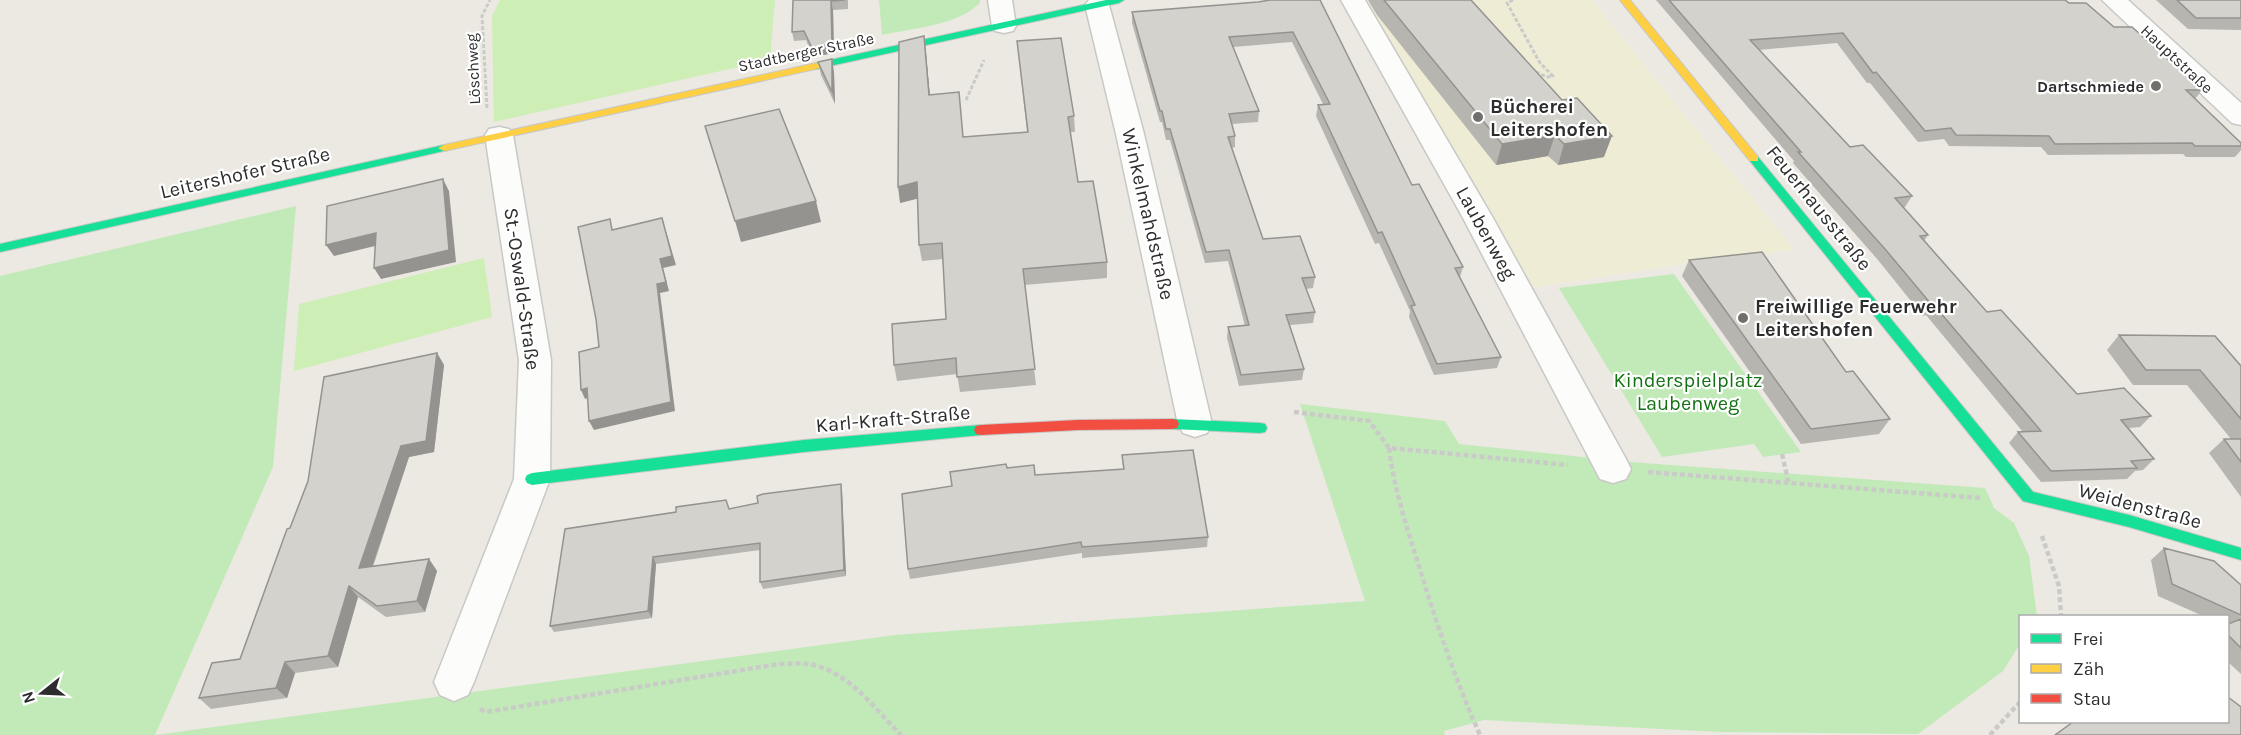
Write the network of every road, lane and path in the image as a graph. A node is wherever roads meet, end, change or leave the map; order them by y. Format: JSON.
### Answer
{"nodes":[{"id":1,"x":490,"y":0,"type":"edge"},
{"id":2,"x":1000,"y":0,"type":"edge"},
{"id":3,"x":1353,"y":0,"type":"edge"},
{"id":4,"x":1513,"y":0,"type":"edge"},
{"id":5,"x":1624,"y":0,"type":"edge"},
{"id":6,"x":2114,"y":0,"type":"edge"},
{"id":7,"x":1108,"y":3,"type":"edge"},
{"id":8,"x":1004,"y":26,"type":"junction"},
{"id":9,"x":980,"y":31,"type":"junction"},
{"id":10,"x":1528,"y":68,"type":"edge"},
{"id":11,"x":966,"y":100,"type":"dead end"},
{"id":12,"x":2241,"y":117,"type":"edge"},
{"id":13,"x":499,"y":135,"type":"junction"},
{"id":14,"x":0,"y":248,"type":"edge"},
{"id":15,"x":1195,"y":424,"type":"junction"},
{"id":16,"x":1260,"y":428,"type":"dead end"},
{"id":17,"x":1389,"y":448,"type":"dead end"},
{"id":18,"x":1782,"y":454,"type":"dead end"},
{"id":19,"x":1613,"y":469,"type":"dead end"},
{"id":20,"x":532,"y":479,"type":"junction"},
{"id":21,"x":1789,"y":485,"type":"dead end"},
{"id":22,"x":2028,"y":497,"type":"junction"},
{"id":23,"x":2241,"y":554,"type":"edge"},
{"id":24,"x":2061,"y":615,"type":"edge"},
{"id":25,"x":454,"y":682,"type":"joint"},
{"id":26,"x":2019,"y":703,"type":"edge"},
{"id":27,"x":901,"y":735,"type":"edge"},
{"id":28,"x":1480,"y":735,"type":"edge"},
{"id":29,"x":1990,"y":735,"type":"edge"}],
"edges":[{"from":1,"to":13,"type":"path","name":"Löschweg"},
{"from":2,"to":8,"type":"street"},
{"from":3,"to":19,"type":"street","name":"Laubenweg"},
{"from":4,"to":10,"type":"path"},
{"from":5,"to":22,"type":"street","name":"Feuerhausstraße"},
{"from":6,"to":12,"type":"street","name":"Hauptstraße"},
{"from":7,"to":8,"type":"street","name":"Stadtberger Straße"},
{"from":7,"to":15,"type":"street","name":"Winkelmahdstraße"},
{"from":8,"to":9,"type":"street","name":"Stadtberger Straße"},
{"from":9,"to":11,"type":"path"},
{"from":9,"to":13,"type":"street","name":"Stadtberger Straße"},
{"from":13,"to":14,"type":"street","name":"Leitershofer Straße"},
{"from":13,"to":20,"type":"street","name":"St.-Oswald-Straße"},
{"from":15,"to":16,"type":"street","name":"Karl-Kraft-Straße"},
{"from":15,"to":20,"type":"street","name":"Karl-Kraft-Straße"},
{"from":17,"to":28,"type":"path"},
{"from":18,"to":21,"type":"path"},
{"from":20,"to":25,"type":"street","name":"St.-Oswald-Straße"},
{"from":22,"to":23,"type":"street","name":"Weidenstraße"},
{"from":22,"to":24,"type":"path"},
{"from":25,"to":27,"type":"path"},
{"from":26,"to":29,"type":"path"}]}
